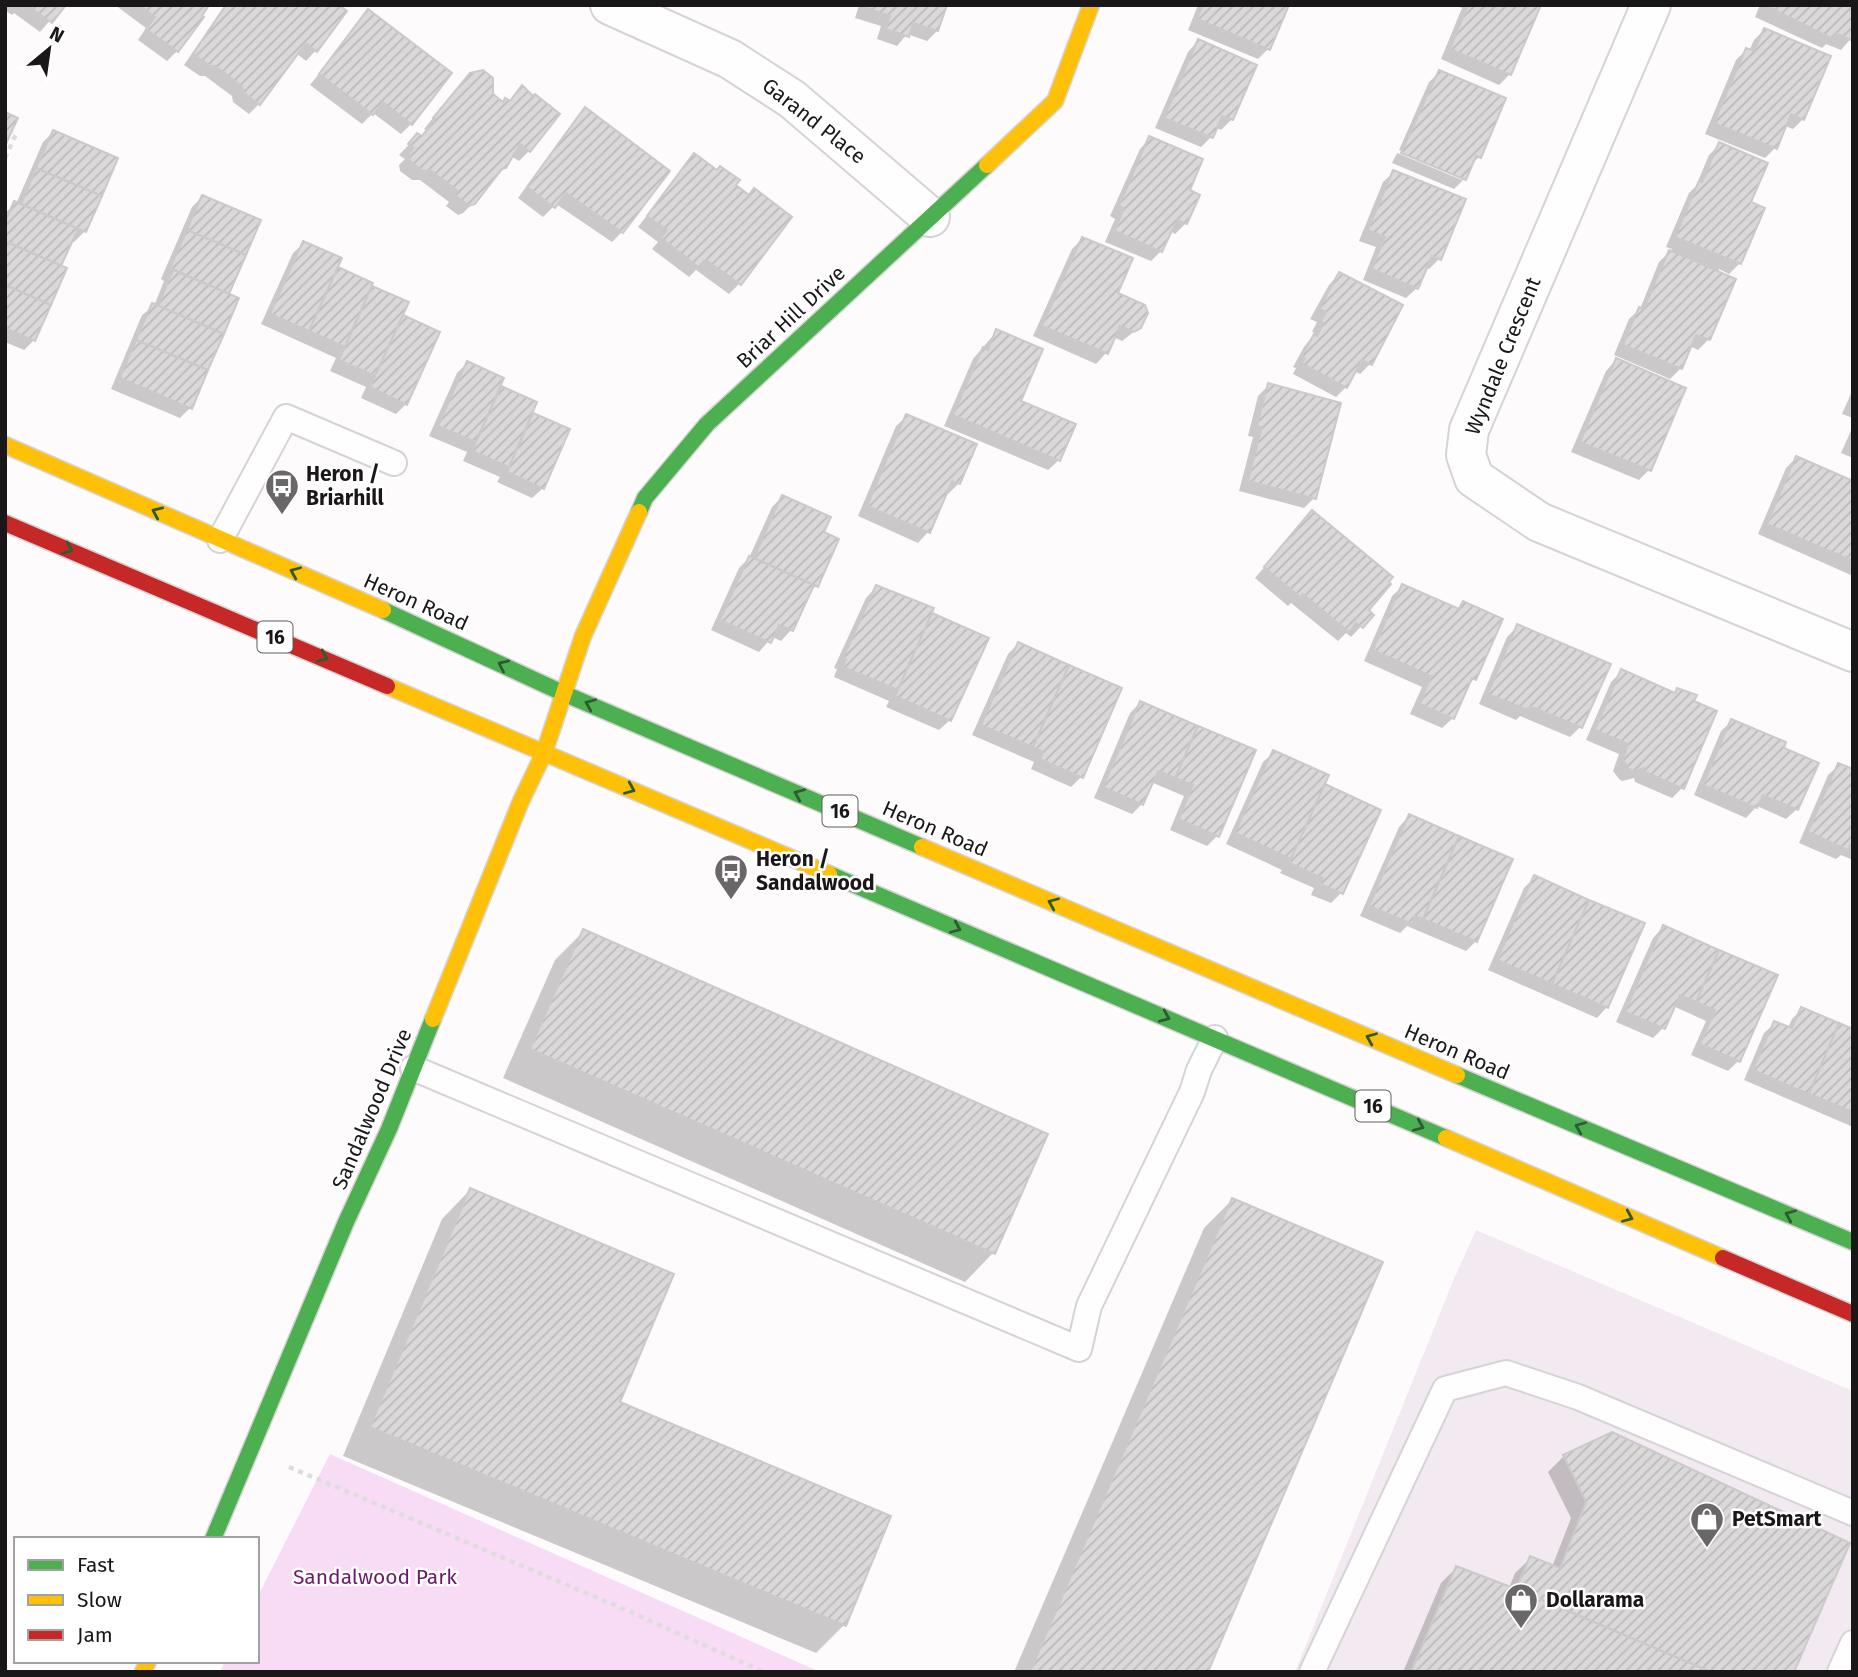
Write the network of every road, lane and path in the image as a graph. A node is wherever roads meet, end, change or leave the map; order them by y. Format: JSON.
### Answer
{"nodes":[{"id":1,"x":610,"y":5,"type":"edge"},
{"id":2,"x":1091,"y":5,"type":"edge"},
{"id":3,"x":1651,"y":5,"type":"edge"},
{"id":4,"x":16,"y":134,"type":"dead end"},
{"id":5,"x":5,"y":158,"type":"edge"},
{"id":6,"x":930,"y":217,"type":"junction"},
{"id":7,"x":5,"y":445,"type":"edge"},
{"id":8,"x":394,"y":463,"type":"dead end"},
{"id":9,"x":5,"y":523,"type":"edge"},
{"id":10,"x":220,"y":540,"type":"junction"},
{"id":11,"x":1853,"y":652,"type":"edge"},
{"id":12,"x":565,"y":694,"type":"junction"},
{"id":13,"x":544,"y":753,"type":"junction"},
{"id":14,"x":1214,"y":1038,"type":"junction"},
{"id":15,"x":413,"y":1068,"type":"junction"},
{"id":16,"x":1853,"y":1242,"type":"edge"},
{"id":17,"x":1853,"y":1314,"type":"edge"},
{"id":18,"x":251,"y":1450,"type":"junction"},
{"id":19,"x":1853,"y":1513,"type":"edge"},
{"id":20,"x":214,"y":1537,"type":"edge"},
{"id":21,"x":1853,"y":1643,"type":"edge"},
{"id":22,"x":764,"y":1672,"type":"edge"},
{"id":23,"x":1312,"y":1672,"type":"edge"},
{"id":24,"x":1840,"y":1672,"type":"edge"}],
"edges":[{"from":1,"to":6,"type":"street","name":"Garand Place"},
{"from":2,"to":6,"type":"main road","name":"Briar Hill Drive"},
{"from":3,"to":11,"type":"street","name":"Wyndale Crescent"},
{"from":4,"to":5,"type":"path"},
{"from":6,"to":12,"type":"main road","name":"Briar Hill Drive"},
{"from":10,"to":7,"type":"main road","name":"Heron Road","number":"16","one_way":true},
{"from":8,"to":10,"type":"lane"},
{"from":9,"to":13,"type":"main road","number":"16","one_way":true},
{"from":12,"to":10,"type":"main road","name":"Heron Road","number":"16","one_way":true},
{"from":12,"to":13,"type":"main road","name":"Sandalwood Drive"},
{"from":16,"to":12,"type":"main road","name":"Heron Road","number":"16","one_way":true},
{"from":13,"to":14,"type":"main road","number":"16","one_way":true},
{"from":13,"to":15,"type":"main road","name":"Sandalwood Drive"},
{"from":14,"to":15,"type":"lane"},
{"from":14,"to":17,"type":"main road","number":"16","one_way":true},
{"from":15,"to":18,"type":"main road","name":"Sandalwood Drive"},
{"from":18,"to":20,"type":"main road","name":"Sandalwood Drive"},
{"from":18,"to":22,"type":"path"},
{"from":19,"to":23,"type":"lane"},
{"from":21,"to":24,"type":"lane"}]}
